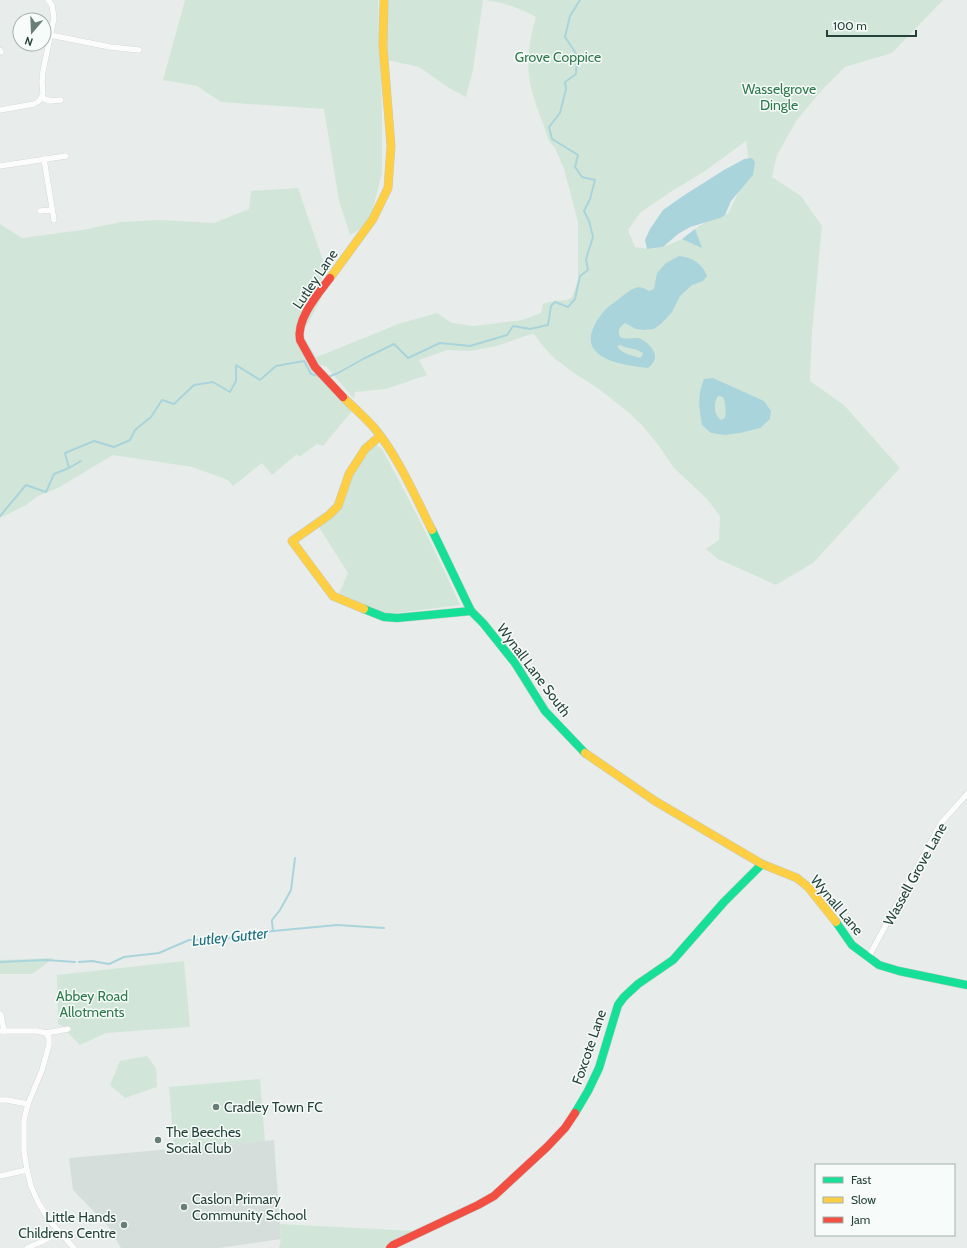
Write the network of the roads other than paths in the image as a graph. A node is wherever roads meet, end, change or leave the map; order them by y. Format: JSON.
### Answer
{"nodes":[{"id":1,"x":48,"y":0,"type":"edge"},
{"id":2,"x":384,"y":0,"type":"edge"},
{"id":3,"x":52,"y":26,"type":"edge"},
{"id":4,"x":52,"y":35,"type":"edge"},
{"id":5,"x":139,"y":50,"type":"dead end"},
{"id":6,"x":47,"y":52,"type":"edge"},
{"id":7,"x":41,"y":98,"type":"junction"},
{"id":8,"x":61,"y":100,"type":"dead end"},
{"id":9,"x":0,"y":110,"type":"edge"},
{"id":10,"x":66,"y":156,"type":"dead end"},
{"id":11,"x":44,"y":159,"type":"junction"},
{"id":12,"x":0,"y":166,"type":"edge"},
{"id":13,"x":52,"y":210,"type":"junction"},
{"id":14,"x":40,"y":211,"type":"dead end"},
{"id":15,"x":54,"y":220,"type":"dead end"},
{"id":16,"x":380,"y":436,"type":"junction"},
{"id":17,"x":471,"y":611,"type":"junction"},
{"id":18,"x":967,"y":794,"type":"edge"},
{"id":19,"x":762,"y":864,"type":"junction"},
{"id":20,"x":868,"y":958,"type":"junction"},
{"id":21,"x":967,"y":985,"type":"edge"},
{"id":22,"x":0,"y":1014,"type":"edge"},
{"id":23,"x":68,"y":1029,"type":"dead end"},
{"id":24,"x":2,"y":1031,"type":"edge"},
{"id":25,"x":46,"y":1033,"type":"junction"},
{"id":26,"x":0,"y":1100,"type":"edge"},
{"id":27,"x":28,"y":1104,"type":"junction"},
{"id":28,"x":26,"y":1170,"type":"junction"},
{"id":29,"x":0,"y":1176,"type":"edge"},
{"id":30,"x":59,"y":1232,"type":"junction"},
{"id":31,"x":27,"y":1248,"type":"edge"},
{"id":32,"x":74,"y":1248,"type":"edge"},
{"id":33,"x":390,"y":1248,"type":"edge"}],
"edges":[{"from":1,"to":3,"type":"street"},
{"from":2,"to":16,"type":"street","name":"Lutley Lane"},
{"from":4,"to":5,"type":"street"},
{"from":6,"to":7,"type":"street"},
{"from":7,"to":8,"type":"street"},
{"from":7,"to":9,"type":"street"},
{"from":10,"to":11,"type":"street"},
{"from":11,"to":12,"type":"street"},
{"from":11,"to":13,"type":"street"},
{"from":13,"to":14,"type":"street"},
{"from":13,"to":15,"type":"street"},
{"from":16,"to":17,"type":"street","name":"Wynall Lane South"},
{"from":16,"to":17,"type":"street"},
{"from":17,"to":19,"type":"street","name":"Wynall Lane South"},
{"from":18,"to":20,"type":"street","name":"Wassell Grove Lane"},
{"from":19,"to":20,"type":"street","name":"Wynall Lane"},
{"from":19,"to":33,"type":"street","name":"Foxcote Lane"},
{"from":20,"to":21,"type":"street"},
{"from":22,"to":24,"type":"street"},
{"from":23,"to":25,"type":"street"},
{"from":24,"to":25,"type":"street"},
{"from":25,"to":27,"type":"street"},
{"from":26,"to":27,"type":"street"},
{"from":27,"to":28,"type":"street"},
{"from":28,"to":29,"type":"street"},
{"from":28,"to":30,"type":"street"},
{"from":30,"to":31,"type":"street"},
{"from":30,"to":32,"type":"street"}]}
